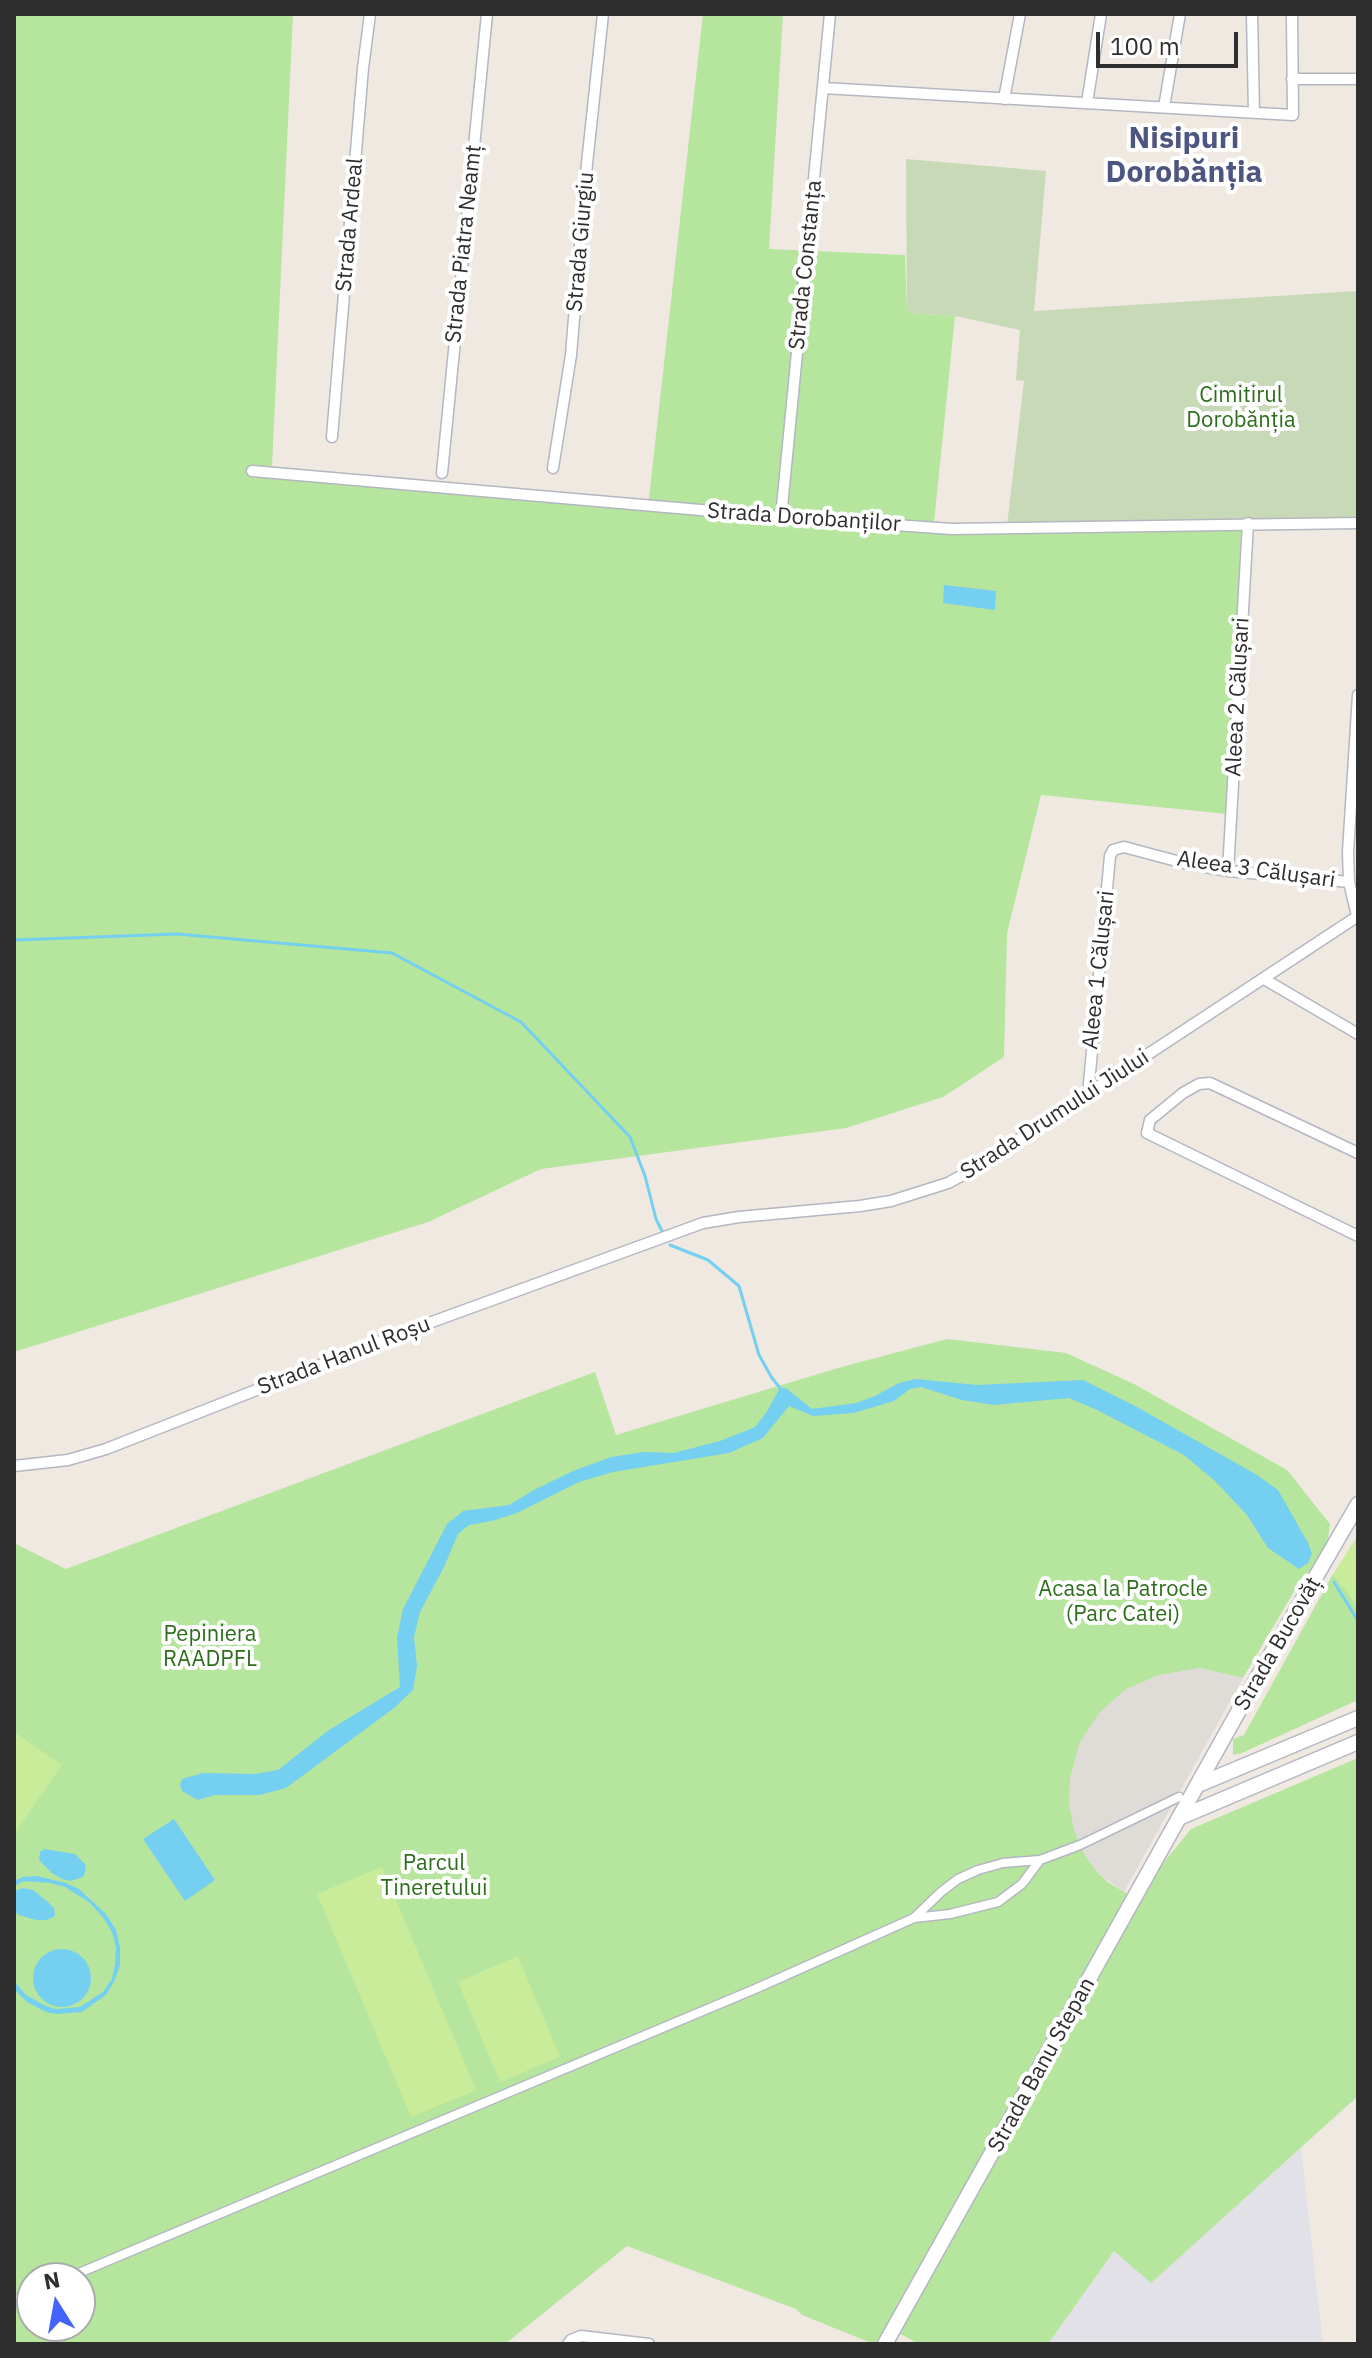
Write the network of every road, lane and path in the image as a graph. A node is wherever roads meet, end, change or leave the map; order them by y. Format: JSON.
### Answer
{"nodes":[{"id":1,"x":370,"y":14,"type":"edge"},
{"id":2,"x":487,"y":14,"type":"edge"},
{"id":3,"x":603,"y":14,"type":"edge"},
{"id":4,"x":830,"y":14,"type":"edge"},
{"id":5,"x":1020,"y":14,"type":"edge"},
{"id":6,"x":1101,"y":14,"type":"edge"},
{"id":7,"x":1180,"y":14,"type":"edge"},
{"id":8,"x":1252,"y":14,"type":"edge"},
{"id":9,"x":1292,"y":14,"type":"edge"},
{"id":10,"x":1292,"y":79,"type":"junction"},
{"id":11,"x":1358,"y":79,"type":"edge"},
{"id":12,"x":823,"y":88,"type":"junction"},
{"id":13,"x":1004,"y":99,"type":"junction"},
{"id":14,"x":1087,"y":103,"type":"junction"},
{"id":15,"x":1164,"y":107,"type":"junction"},
{"id":16,"x":1254,"y":112,"type":"junction"},
{"id":17,"x":332,"y":437,"type":"dead end"},
{"id":18,"x":553,"y":468,"type":"dead end"},
{"id":19,"x":252,"y":471,"type":"dead end"},
{"id":20,"x":442,"y":473,"type":"dead end"},
{"id":21,"x":781,"y":517,"type":"junction"},
{"id":22,"x":1248,"y":523,"type":"junction"},
{"id":23,"x":1358,"y":523,"type":"edge"},
{"id":24,"x":1358,"y":695,"type":"edge"},
{"id":25,"x":1116,"y":849,"type":"joint"},
{"id":26,"x":1228,"y":871,"type":"junction"},
{"id":27,"x":1349,"y":882,"type":"junction"},
{"id":28,"x":1358,"y":916,"type":"edge"},
{"id":29,"x":1346,"y":923,"type":"junction"},
{"id":30,"x":1358,"y":930,"type":"edge"},
{"id":31,"x":1264,"y":979,"type":"junction"},
{"id":32,"x":1358,"y":1034,"type":"edge"},
{"id":33,"x":1088,"y":1094,"type":"junction"},
{"id":34,"x":1358,"y":1153,"type":"edge"},
{"id":35,"x":671,"y":1236,"type":"joint"},
{"id":36,"x":1358,"y":1236,"type":"edge"},
{"id":37,"x":14,"y":1466,"type":"edge"},
{"id":38,"x":1358,"y":1504,"type":"edge"},
{"id":39,"x":1358,"y":1718,"type":"edge"},
{"id":40,"x":1358,"y":1742,"type":"edge"},
{"id":41,"x":1198,"y":1785,"type":"junction"},
{"id":42,"x":1179,"y":1797,"type":"dead end"},
{"id":43,"x":1180,"y":1817,"type":"junction"},
{"id":44,"x":1040,"y":1860,"type":"junction"},
{"id":45,"x":914,"y":1918,"type":"junction"},
{"id":46,"x":96,"y":2266,"type":"edge"},
{"id":47,"x":568,"y":2344,"type":"edge"},
{"id":48,"x":649,"y":2344,"type":"edge"},
{"id":49,"x":885,"y":2344,"type":"edge"}],
"edges":[{"from":1,"to":17,"type":"street","name":"Strada Ardeal"},
{"from":2,"to":20,"type":"street","name":"Strada Piatra Neamț"},
{"from":3,"to":18,"type":"street","name":"Strada Giurgiu"},
{"from":4,"to":12,"type":"street","name":"Strada Constanța"},
{"from":5,"to":13,"type":"street"},
{"from":6,"to":14,"type":"street"},
{"from":7,"to":15,"type":"street"},
{"from":8,"to":16,"type":"street"},
{"from":9,"to":10,"type":"street"},
{"from":10,"to":11,"type":"street"},
{"from":10,"to":16,"type":"street"},
{"from":12,"to":13,"type":"street"},
{"from":12,"to":21,"type":"street","name":"Strada Constanța"},
{"from":13,"to":14,"type":"street"},
{"from":14,"to":15,"type":"street"},
{"from":15,"to":16,"type":"street"},
{"from":19,"to":21,"type":"street","name":"Strada Dorobanților"},
{"from":21,"to":22,"type":"street","name":"Strada Dorobanților"},
{"from":22,"to":23,"type":"street","name":"Strada Dorobanților"},
{"from":22,"to":26,"type":"street","name":"Aleea 2 Călușari"},
{"from":24,"to":27,"type":"street"},
{"from":25,"to":26,"type":"street","name":"Aleea 3 Călușari"},
{"from":25,"to":33,"type":"street","name":"Aleea 1 Călușari"},
{"from":26,"to":27,"type":"street","name":"Aleea 3 Călușari"},
{"from":27,"to":28,"type":"street"},
{"from":28,"to":29,"type":"street","name":"Strada Drumului Jiului"},
{"from":29,"to":30,"type":"street"},
{"from":29,"to":31,"type":"street","name":"Strada Drumului Jiului"},
{"from":31,"to":32,"type":"street"},
{"from":31,"to":33,"type":"street","name":"Strada Drumului Jiului"},
{"from":33,"to":35,"type":"street","name":"Strada Drumului Jiului"},
{"from":34,"to":36,"type":"street"},
{"from":35,"to":37,"type":"street","name":"Strada Hanul Roșu"},
{"from":38,"to":41,"type":"main road","name":"Strada Bucovăț"},
{"from":39,"to":41,"type":"main road"},
{"from":40,"to":43,"type":"main road"},
{"from":41,"to":43,"type":"main road","name":"Strada Banu Stepan"},
{"from":42,"to":44,"type":"street"},
{"from":43,"to":49,"type":"main road","name":"Strada Banu Stepan"},
{"from":44,"to":45,"type":"street"},
{"from":44,"to":45,"type":"street"},
{"from":45,"to":46,"type":"street"},
{"from":47,"to":48,"type":"street"}]}
